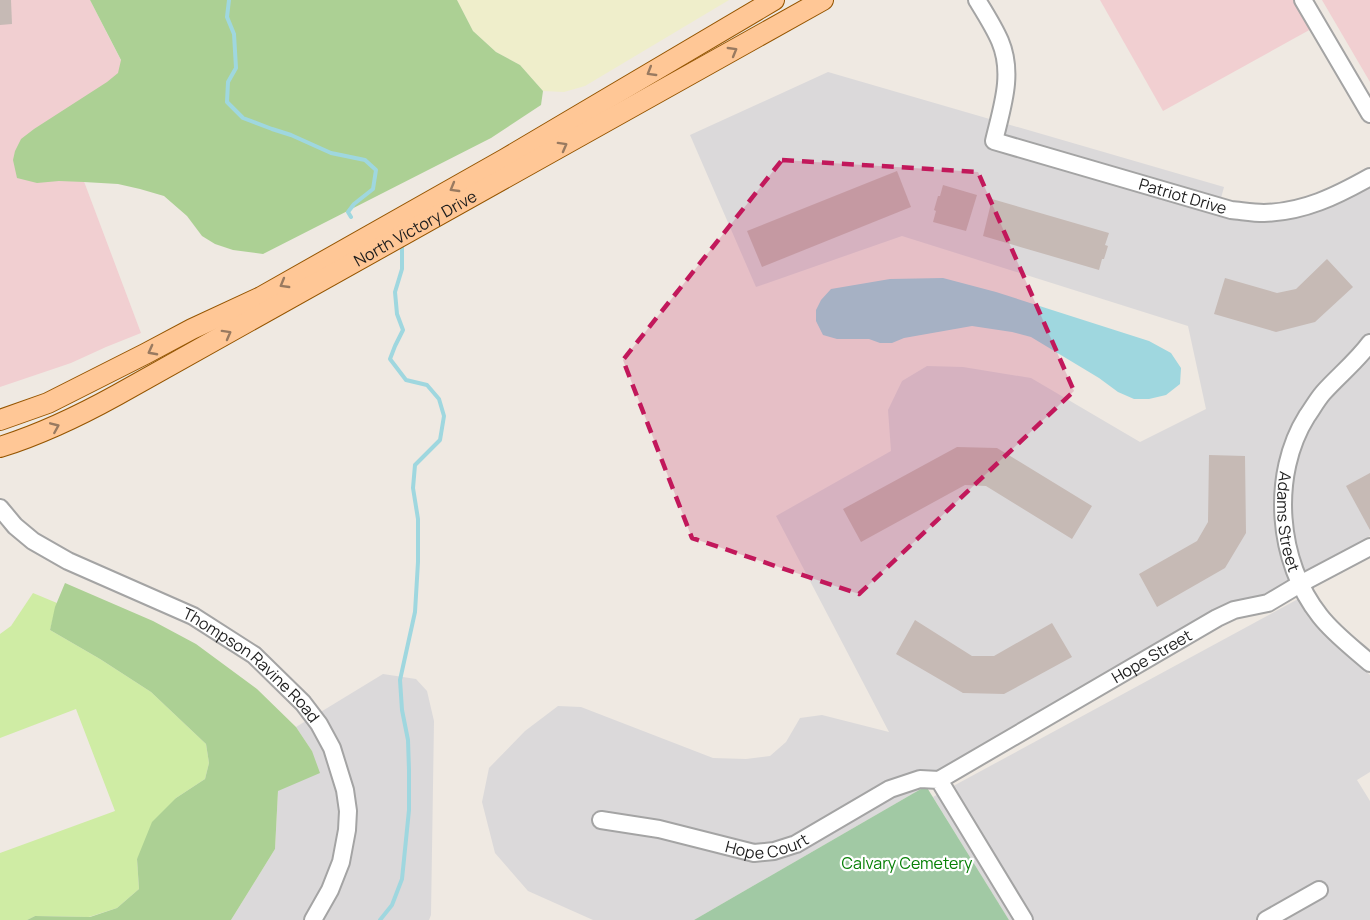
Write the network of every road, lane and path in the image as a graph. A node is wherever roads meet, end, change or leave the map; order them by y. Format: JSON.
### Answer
{"nodes":[{"id":1,"x":774,"y":0,"type":"edge"},
{"id":2,"x":824,"y":0,"type":"edge"},
{"id":3,"x":977,"y":0,"type":"edge"},
{"id":4,"x":1303,"y":0,"type":"edge"},
{"id":5,"x":1370,"y":114,"type":"edge"},
{"id":6,"x":508,"y":167,"type":"junction"},
{"id":7,"x":1370,"y":177,"type":"edge"},
{"id":8,"x":265,"y":304,"type":"junction"},
{"id":9,"x":1370,"y":343,"type":"edge"},
{"id":10,"x":0,"y":420,"type":"edge"},
{"id":11,"x":0,"y":447,"type":"edge"},
{"id":12,"x":0,"y":508,"type":"edge"},
{"id":13,"x":1370,"y":547,"type":"edge"},
{"id":14,"x":1300,"y":584,"type":"junction"},
{"id":15,"x":1370,"y":663,"type":"edge"},
{"id":16,"x":939,"y":780,"type":"junction"},
{"id":17,"x":601,"y":820,"type":"dead end"},
{"id":18,"x":1319,"y":890,"type":"dead end"},
{"id":19,"x":313,"y":920,"type":"edge"},
{"id":20,"x":1024,"y":920,"type":"edge"},
{"id":21,"x":1266,"y":920,"type":"edge"}],
"edges":[{"from":1,"to":6,"type":"main road","name":"North Victory Drive","one_way":true},
{"from":6,"to":2,"type":"main road","name":"North Victory Drive","one_way":true},
{"from":3,"to":7,"type":"street","name":"Patriot Drive"},
{"from":4,"to":5,"type":"street"},
{"from":6,"to":8,"type":"main road","name":"North Victory Drive"},
{"from":8,"to":10,"type":"main road","name":"North Victory Drive","one_way":true},
{"from":11,"to":8,"type":"main road","name":"North Victory Drive","one_way":true},
{"from":9,"to":14,"type":"street","name":"Adams Street"},
{"from":12,"to":19,"type":"street","name":"Thompson Ravine Road"},
{"from":13,"to":14,"type":"street","name":"Hope Street"},
{"from":14,"to":15,"type":"street","name":"Adams Street"},
{"from":14,"to":16,"type":"street","name":"Hope Street"},
{"from":16,"to":17,"type":"street","name":"Hope Court"},
{"from":16,"to":20,"type":"street"},
{"from":18,"to":21,"type":"street"}]}
